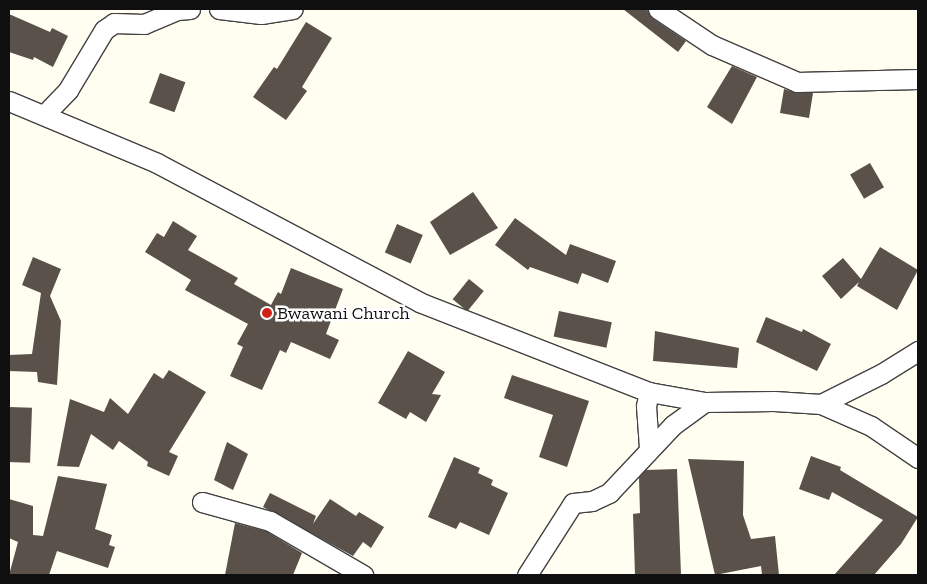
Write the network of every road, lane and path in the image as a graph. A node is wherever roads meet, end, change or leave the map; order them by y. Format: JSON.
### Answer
{"nodes":[{"id":1,"x":190,"y":9,"type":"edge"},
{"id":2,"x":219,"y":9,"type":"edge"},
{"id":3,"x":293,"y":9,"type":"edge"},
{"id":4,"x":658,"y":9,"type":"edge"},
{"id":5,"x":918,"y":79,"type":"edge"},
{"id":6,"x":9,"y":100,"type":"edge"},
{"id":7,"x":44,"y":115,"type":"junction"},
{"id":8,"x":918,"y":351,"type":"edge"},
{"id":9,"x":649,"y":392,"type":"junction"},
{"id":10,"x":705,"y":402,"type":"junction"},
{"id":11,"x":821,"y":404,"type":"junction"},
{"id":12,"x":649,"y":448,"type":"junction"},
{"id":13,"x":918,"y":458,"type":"edge"},
{"id":14,"x":202,"y":502,"type":"dead end"},
{"id":15,"x":363,"y":575,"type":"edge"},
{"id":16,"x":527,"y":575,"type":"edge"}],
"edges":[{"from":1,"to":7,"type":"street"},
{"from":2,"to":3,"type":"street"},
{"from":4,"to":5,"type":"street"},
{"from":6,"to":7,"type":"street"},
{"from":7,"to":9,"type":"street"},
{"from":8,"to":11,"type":"street"},
{"from":9,"to":10,"type":"street"},
{"from":9,"to":12,"type":"street"},
{"from":10,"to":11,"type":"street"},
{"from":10,"to":12,"type":"street"},
{"from":11,"to":13,"type":"street"},
{"from":12,"to":16,"type":"street"},
{"from":14,"to":15,"type":"street"}]}
